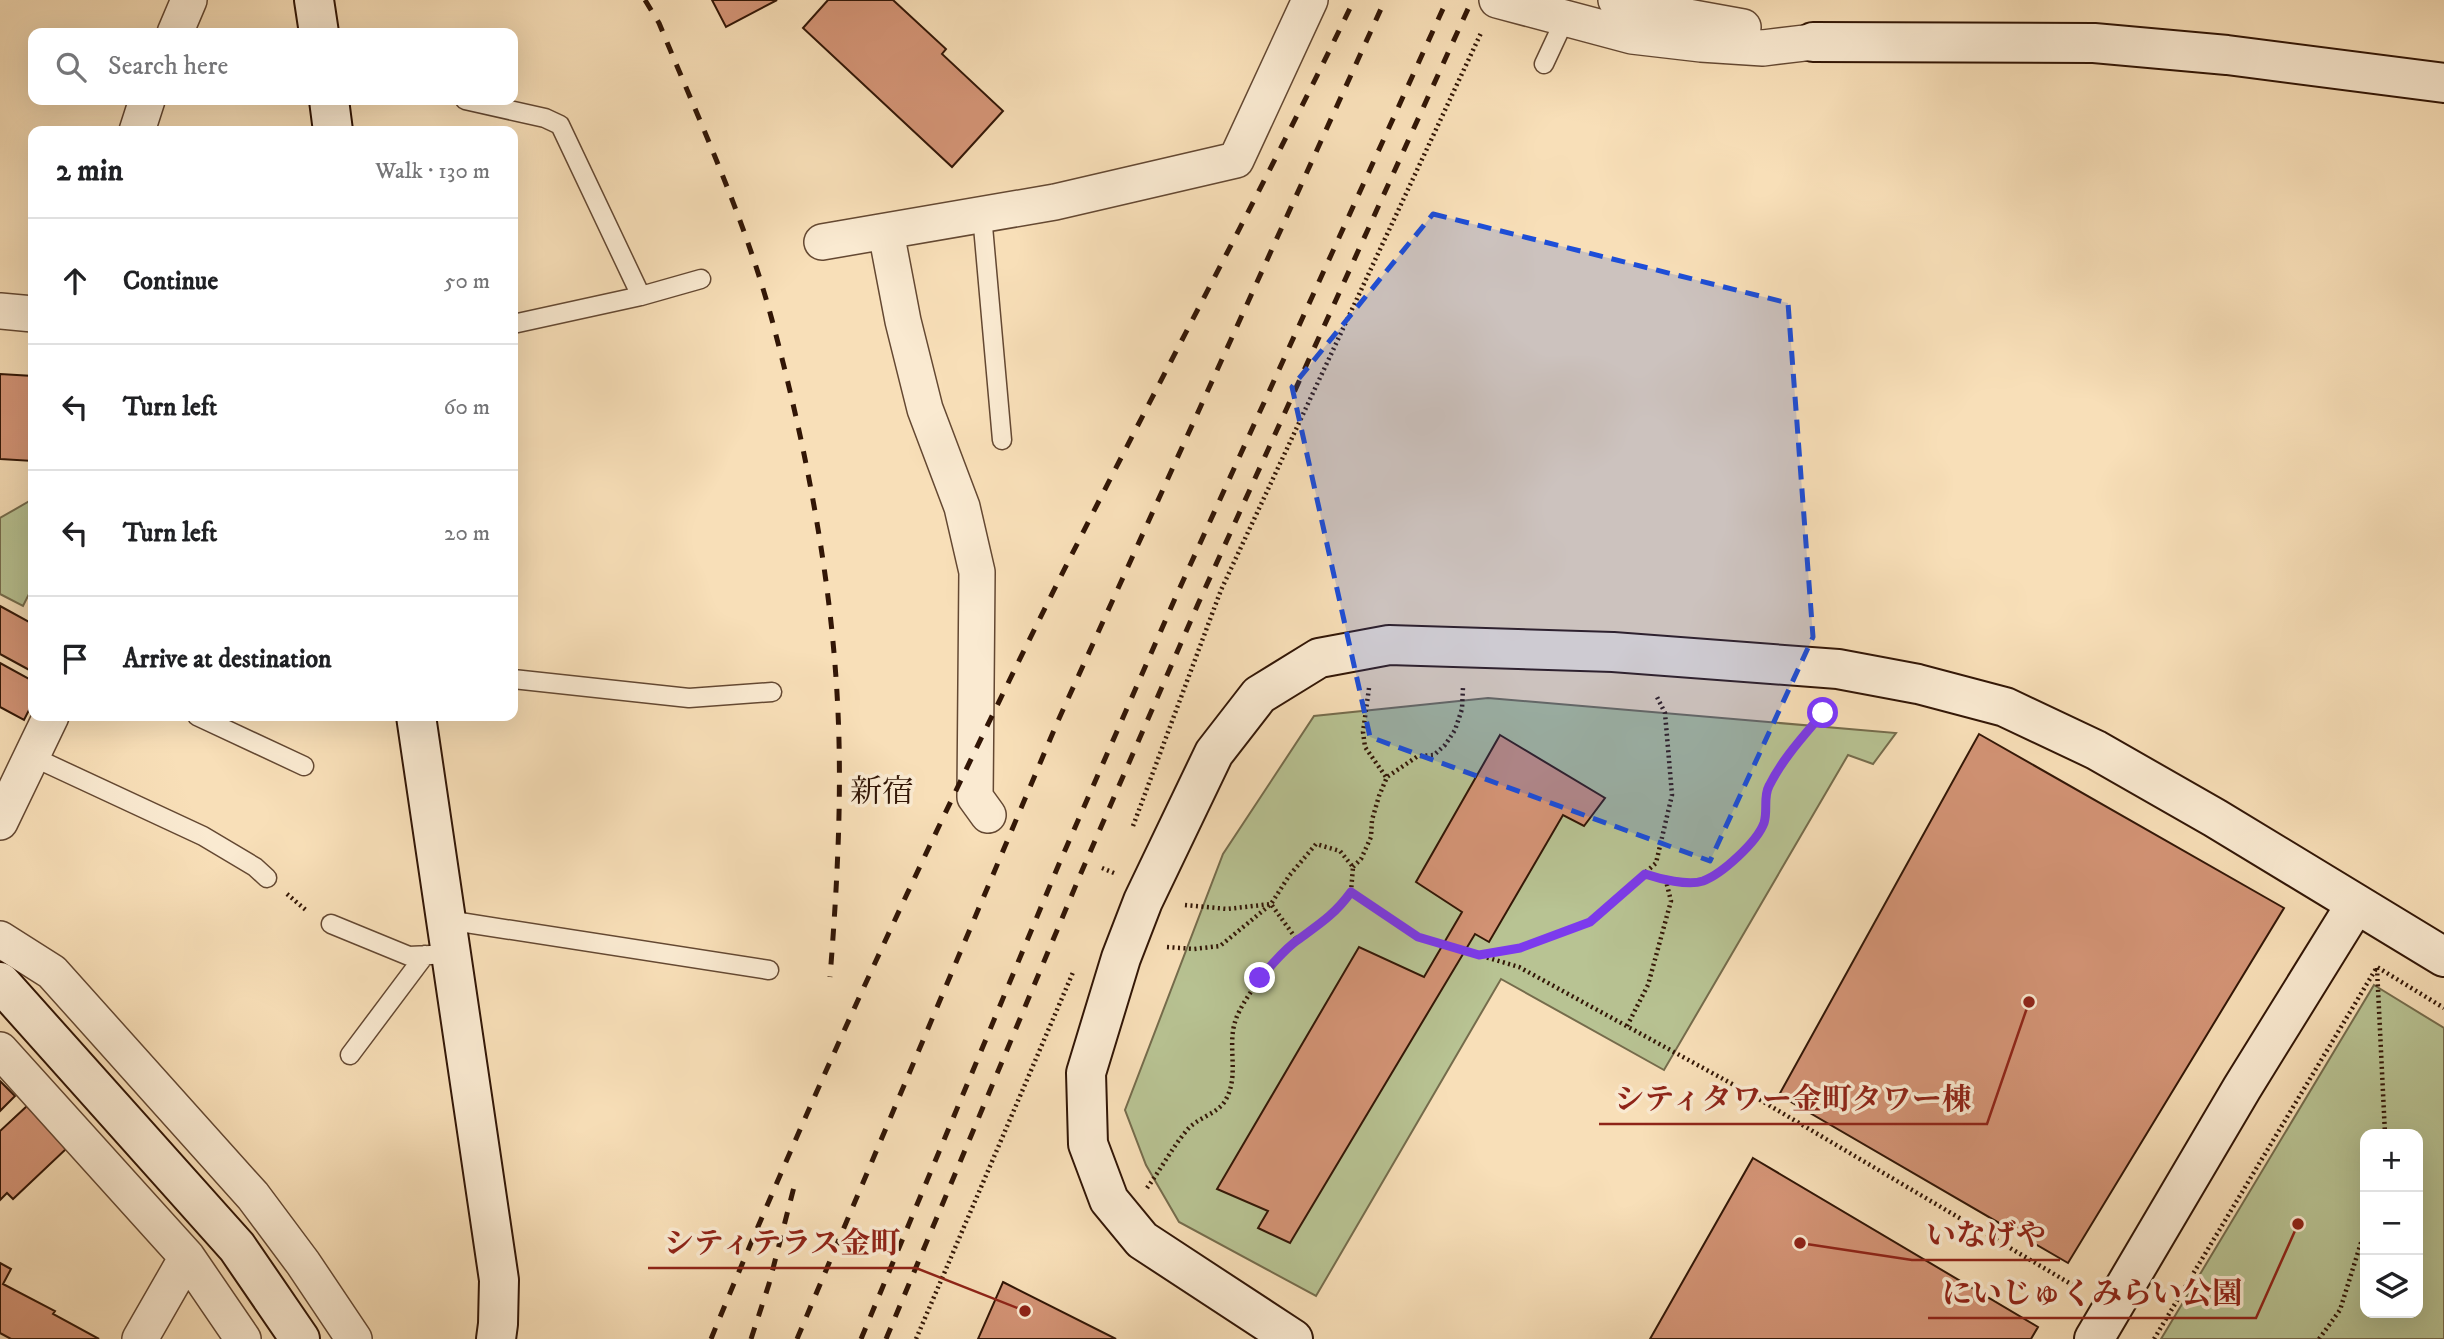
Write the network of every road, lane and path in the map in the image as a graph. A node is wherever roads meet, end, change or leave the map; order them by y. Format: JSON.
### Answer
{"nodes":[{"id":1,"x":189,"y":0,"type":"edge"},
{"id":2,"x":314,"y":0,"type":"edge"},
{"id":3,"x":1310,"y":0,"type":"edge"},
{"id":4,"x":1616,"y":0,"type":"edge"},
{"id":5,"x":1570,"y":9,"type":"edge"},
{"id":6,"x":1492,"y":11,"type":"edge"},
{"id":7,"x":177,"y":28,"type":"edge"},
{"id":8,"x":318,"y":28,"type":"edge"},
{"id":9,"x":1813,"y":42,"type":"junction"},
{"id":10,"x":1544,"y":64,"type":"dead end"},
{"id":11,"x":2444,"y":83,"type":"edge"},
{"id":12,"x":145,"y":105,"type":"edge"},
{"id":13,"x":330,"y":105,"type":"edge"},
{"id":14,"x":487,"y":105,"type":"edge"},
{"id":15,"x":139,"y":126,"type":"edge"},
{"id":16,"x":332,"y":126,"type":"edge"},
{"id":17,"x":982,"y":215,"type":"junction"},
{"id":18,"x":886,"y":232,"type":"junction"},
{"id":19,"x":822,"y":242,"type":"dead end"},
{"id":20,"x":701,"y":279,"type":"dead end"},
{"id":21,"x":642,"y":296,"type":"junction"},
{"id":22,"x":0,"y":311,"type":"edge"},
{"id":23,"x":28,"y":314,"type":"edge"},
{"id":24,"x":518,"y":323,"type":"edge"},
{"id":25,"x":1002,"y":440,"type":"dead end"},
{"id":26,"x":518,"y":680,"type":"edge"},
{"id":27,"x":1463,"y":687,"type":"dead end"},
{"id":28,"x":1369,"y":688,"type":"dead end"},
{"id":29,"x":772,"y":692,"type":"dead end"},
{"id":30,"x":1657,"y":698,"type":"dead end"},
{"id":31,"x":1823,"y":713,"type":"dead end"},
{"id":32,"x":49,"y":721,"type":"edge"},
{"id":33,"x":208,"y":721,"type":"edge"},
{"id":34,"x":417,"y":721,"type":"edge"},
{"id":35,"x":31,"y":757,"type":"junction"},
{"id":36,"x":304,"y":766,"type":"dead end"},
{"id":37,"x":1387,"y":777,"type":"junction"},
{"id":38,"x":988,"y":815,"type":"dead end"},
{"id":39,"x":0,"y":822,"type":"edge"},
{"id":40,"x":1129,"y":835,"type":"dead end"},
{"id":41,"x":1120,"y":861,"type":"dead end"},
{"id":42,"x":1353,"y":867,"type":"junction"},
{"id":43,"x":1115,"y":874,"type":"dead end"},
{"id":44,"x":1645,"y":874,"type":"junction"},
{"id":45,"x":267,"y":878,"type":"joint"},
{"id":46,"x":1666,"y":881,"type":"junction"},
{"id":47,"x":1351,"y":892,"type":"junction"},
{"id":48,"x":1181,"y":904,"type":"dead end"},
{"id":49,"x":2356,"y":904,"type":"junction"},
{"id":50,"x":1270,"y":905,"type":"junction"},
{"id":51,"x":331,"y":924,"type":"joint"},
{"id":52,"x":0,"y":939,"type":"edge"},
{"id":53,"x":1297,"y":940,"type":"junction"},
{"id":54,"x":441,"y":943,"type":"junction"},
{"id":55,"x":1159,"y":946,"type":"dead end"},
{"id":56,"x":1479,"y":955,"type":"junction"},
{"id":57,"x":2444,"y":957,"type":"edge"},
{"id":58,"x":1077,"y":962,"type":"dead end"},
{"id":59,"x":2377,"y":967,"type":"junction"},
{"id":60,"x":769,"y":970,"type":"dead end"},
{"id":61,"x":0,"y":982,"type":"edge"},
{"id":62,"x":2444,"y":1008,"type":"edge"},
{"id":63,"x":1627,"y":1026,"type":"junction"},
{"id":64,"x":0,"y":1050,"type":"edge"},
{"id":65,"x":350,"y":1055,"type":"dead end"},
{"id":66,"x":2385,"y":1129,"type":"edge"},
{"id":67,"x":1143,"y":1194,"type":"dead end"},
{"id":68,"x":2360,"y":1246,"type":"edge"},
{"id":69,"x":187,"y":1257,"type":"junction"},
{"id":70,"x":2103,"y":1324,"type":"edge"},
{"id":71,"x":2321,"y":1338,"type":"edge"},
{"id":72,"x":140,"y":1339,"type":"edge"},
{"id":73,"x":243,"y":1339,"type":"edge"},
{"id":74,"x":300,"y":1339,"type":"edge"},
{"id":75,"x":354,"y":1339,"type":"edge"},
{"id":76,"x":496,"y":1339,"type":"edge"},
{"id":77,"x":916,"y":1339,"type":"edge"},
{"id":78,"x":1293,"y":1339,"type":"edge"},
{"id":79,"x":2154,"y":1339,"type":"edge"}],
"edges":[{"from":1,"to":7,"type":"street"},
{"from":2,"to":8,"type":"street"},
{"from":3,"to":17,"type":"street"},
{"from":4,"to":9,"type":"street"},
{"from":5,"to":6,"type":"street"},
{"from":5,"to":9,"type":"street"},
{"from":5,"to":10,"type":"lane"},
{"from":6,"to":40,"type":"path"},
{"from":9,"to":11,"type":"street"},
{"from":12,"to":15,"type":"street"},
{"from":13,"to":16,"type":"street"},
{"from":14,"to":21,"type":"lane"},
{"from":17,"to":18,"type":"street"},
{"from":17,"to":25,"type":"lane"},
{"from":18,"to":19,"type":"street"},
{"from":18,"to":38,"type":"street"},
{"from":20,"to":21,"type":"lane"},
{"from":21,"to":24,"type":"lane"},
{"from":22,"to":23,"type":"street"},
{"from":26,"to":29,"type":"lane"},
{"from":27,"to":37,"type":"path"},
{"from":28,"to":37,"type":"path"},
{"from":30,"to":44,"type":"path"},
{"from":31,"to":46,"type":"path"},
{"from":32,"to":35,"type":"street"},
{"from":33,"to":36,"type":"lane"},
{"from":34,"to":54,"type":"street"},
{"from":35,"to":39,"type":"street"},
{"from":35,"to":45,"type":"lane"},
{"from":37,"to":42,"type":"path"},
{"from":41,"to":43,"type":"path"},
{"from":42,"to":47,"type":"path"},
{"from":42,"to":50,"type":"path"},
{"from":44,"to":46,"type":"path"},
{"from":44,"to":56,"type":"path"},
{"from":45,"to":51,"type":"path"},
{"from":46,"to":63,"type":"path"},
{"from":47,"to":53,"type":"path"},
{"from":47,"to":56,"type":"path"},
{"from":48,"to":50,"type":"path"},
{"from":49,"to":57,"type":"street"},
{"from":49,"to":70,"type":"street"},
{"from":49,"to":78,"type":"street"},
{"from":50,"to":53,"type":"path"},
{"from":50,"to":55,"type":"path"},
{"from":51,"to":54,"type":"lane"},
{"from":52,"to":75,"type":"street"},
{"from":53,"to":67,"type":"path"},
{"from":54,"to":60,"type":"lane"},
{"from":54,"to":65,"type":"lane"},
{"from":54,"to":76,"type":"street"},
{"from":56,"to":63,"type":"path"},
{"from":58,"to":77,"type":"path"},
{"from":59,"to":62,"type":"path"},
{"from":59,"to":66,"type":"path"},
{"from":59,"to":79,"type":"path"},
{"from":61,"to":74,"type":"street"},
{"from":63,"to":70,"type":"path"},
{"from":64,"to":69,"type":"street"},
{"from":68,"to":71,"type":"path"},
{"from":69,"to":72,"type":"street"},
{"from":69,"to":73,"type":"street"}]}
